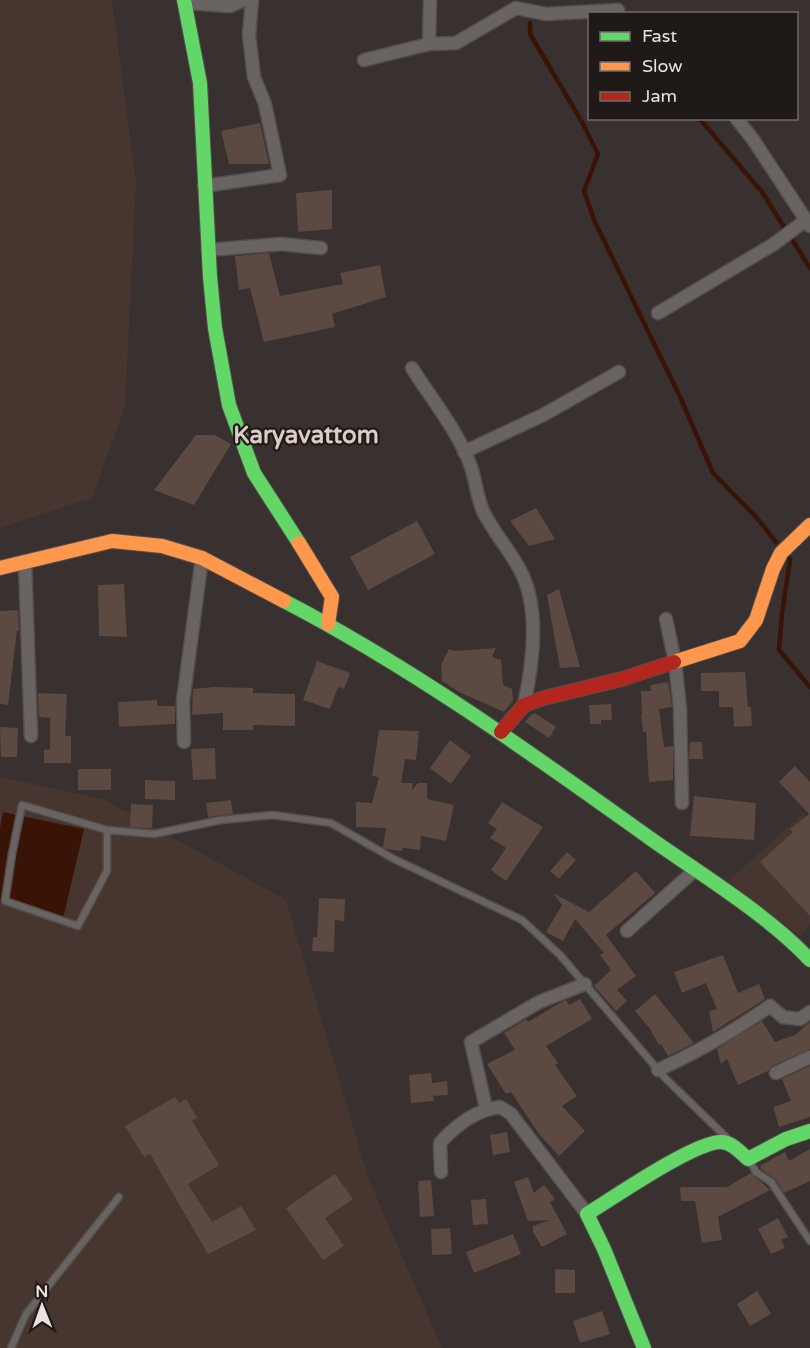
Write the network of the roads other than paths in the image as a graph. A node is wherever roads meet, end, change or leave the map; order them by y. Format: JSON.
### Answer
{"nodes":[{"id":1,"x":244,"y":0,"type":"edge"},
{"id":2,"x":252,"y":0,"type":"edge"},
{"id":3,"x":430,"y":0,"type":"edge"},
{"id":4,"x":185,"y":2,"type":"edge"},
{"id":5,"x":619,"y":8,"type":"edge"},
{"id":6,"x":429,"y":44,"type":"junction"},
{"id":7,"x":364,"y":60,"type":"dead end"},
{"id":8,"x":738,"y":120,"type":"edge"},
{"id":9,"x":204,"y":186,"type":"junction"},
{"id":10,"x":808,"y":223,"type":"edge"},
{"id":11,"x":321,"y":248,"type":"dead end"},
{"id":12,"x":208,"y":250,"type":"junction"},
{"id":13,"x":658,"y":313,"type":"dead end"},
{"id":14,"x":412,"y":368,"type":"dead end"},
{"id":15,"x":619,"y":372,"type":"dead end"},
{"id":16,"x":464,"y":452,"type":"junction"},
{"id":17,"x":810,"y":525,"type":"edge"},
{"id":18,"x":202,"y":558,"type":"junction"},
{"id":19,"x":25,"y":562,"type":"junction"},
{"id":20,"x":0,"y":568,"type":"edge"},
{"id":21,"x":666,"y":619,"type":"dead end"},
{"id":22,"x":328,"y":624,"type":"junction"},
{"id":23,"x":675,"y":662,"type":"junction"},
{"id":24,"x":524,"y":705,"type":"junction"},
{"id":25,"x":501,"y":732,"type":"junction"},
{"id":26,"x":31,"y":736,"type":"dead end"},
{"id":27,"x":184,"y":742,"type":"dead end"},
{"id":28,"x":682,"y":803,"type":"dead end"},
{"id":29,"x":107,"y":830,"type":"junction"},
{"id":30,"x":695,"y":870,"type":"junction"},
{"id":31,"x":627,"y":931,"type":"dead end"},
{"id":32,"x":810,"y":960,"type":"edge"},
{"id":33,"x":585,"y":984,"type":"junction"},
{"id":34,"x":810,"y":1012,"type":"edge"},
{"id":35,"x":810,"y":1057,"type":"edge"},
{"id":36,"x":658,"y":1070,"type":"junction"},
{"id":37,"x":776,"y":1073,"type":"dead end"},
{"id":38,"x":486,"y":1108,"type":"junction"},
{"id":39,"x":810,"y":1131,"type":"edge"},
{"id":40,"x":748,"y":1159,"type":"junction"},
{"id":41,"x":441,"y":1172,"type":"dead end"},
{"id":42,"x":119,"y":1197,"type":"dead end"},
{"id":43,"x":587,"y":1214,"type":"junction"},
{"id":44,"x":810,"y":1241,"type":"edge"},
{"id":45,"x":11,"y":1348,"type":"edge"},
{"id":46,"x":644,"y":1348,"type":"edge"}],
"edges":[{"from":1,"to":4,"type":"street"},
{"from":2,"to":9,"type":"street"},
{"from":3,"to":6,"type":"street"},
{"from":4,"to":9,"type":"main road"},
{"from":5,"to":6,"type":"street"},
{"from":6,"to":7,"type":"street"},
{"from":8,"to":10,"type":"street"},
{"from":9,"to":12,"type":"main road"},
{"from":10,"to":13,"type":"street"},
{"from":11,"to":12,"type":"street"},
{"from":12,"to":22,"type":"main road"},
{"from":14,"to":16,"type":"street"},
{"from":15,"to":16,"type":"street"},
{"from":16,"to":24,"type":"street"},
{"from":17,"to":23,"type":"main road"},
{"from":18,"to":19,"type":"main road"},
{"from":18,"to":22,"type":"main road"},
{"from":18,"to":27,"type":"street"},
{"from":19,"to":20,"type":"main road"},
{"from":19,"to":26,"type":"street"},
{"from":21,"to":23,"type":"street"},
{"from":22,"to":25,"type":"main road"},
{"from":23,"to":24,"type":"main road"},
{"from":23,"to":28,"type":"street"},
{"from":24,"to":25,"type":"main road"},
{"from":25,"to":30,"type":"main road"},
{"from":29,"to":29,"type":"lane"},
{"from":29,"to":33,"type":"lane"},
{"from":30,"to":31,"type":"street"},
{"from":30,"to":32,"type":"main road"},
{"from":33,"to":36,"type":"lane"},
{"from":33,"to":38,"type":"street"},
{"from":34,"to":36,"type":"street"},
{"from":35,"to":37,"type":"street"},
{"from":36,"to":40,"type":"lane"},
{"from":38,"to":41,"type":"street"},
{"from":38,"to":43,"type":"street"},
{"from":39,"to":40,"type":"main road"},
{"from":40,"to":43,"type":"main road"},
{"from":40,"to":44,"type":"lane"},
{"from":42,"to":45,"type":"lane"},
{"from":43,"to":46,"type":"main road"}]}
